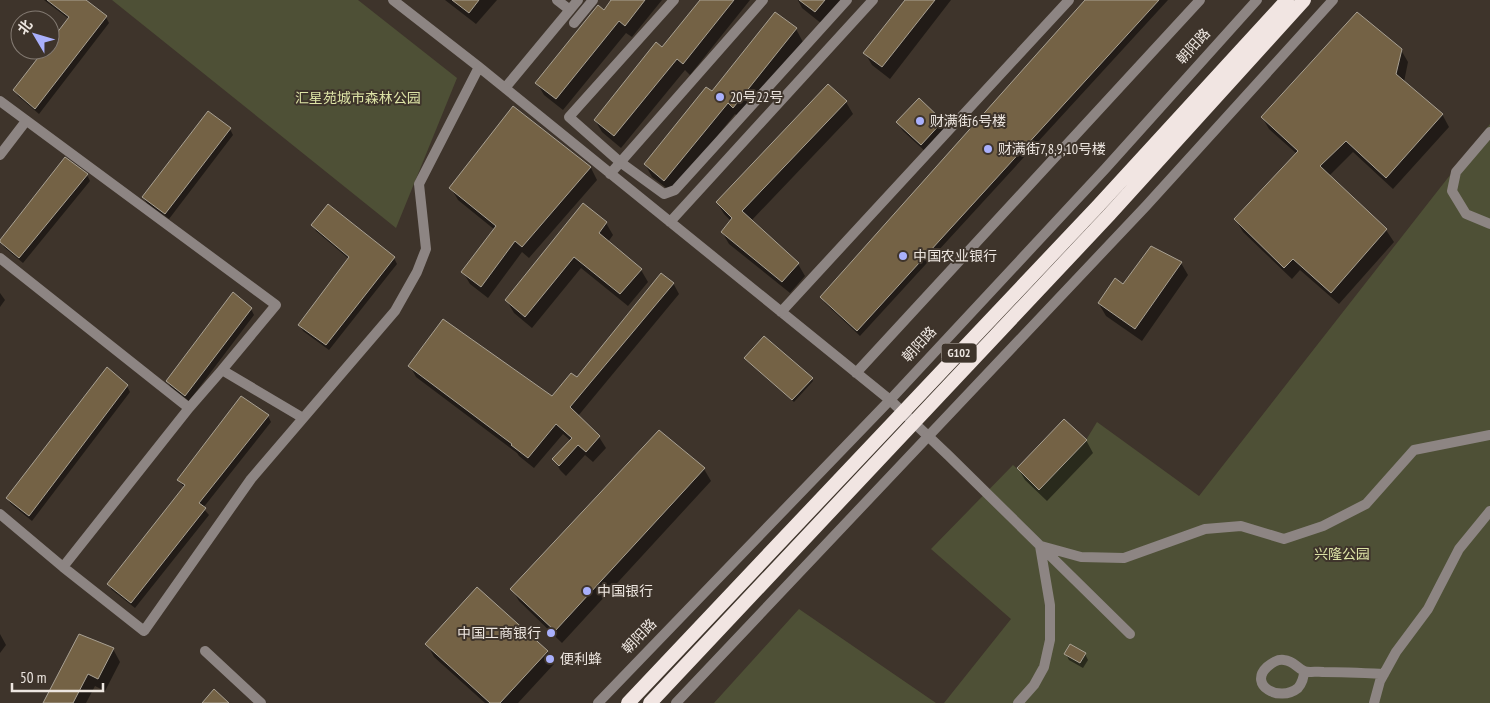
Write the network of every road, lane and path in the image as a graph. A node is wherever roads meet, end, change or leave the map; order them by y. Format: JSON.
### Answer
{"nodes":[{"id":1,"x":393,"y":0,"type":"edge"},
{"id":2,"x":557,"y":0,"type":"edge"},
{"id":3,"x":578,"y":0,"type":"edge"},
{"id":4,"x":593,"y":0,"type":"edge"},
{"id":5,"x":674,"y":0,"type":"edge"},
{"id":6,"x":763,"y":0,"type":"edge"},
{"id":7,"x":848,"y":0,"type":"edge"},
{"id":8,"x":873,"y":0,"type":"edge"},
{"id":9,"x":1069,"y":0,"type":"edge"},
{"id":10,"x":1200,"y":0,"type":"edge"},
{"id":11,"x":1257,"y":0,"type":"edge"},
{"id":12,"x":1287,"y":0,"type":"edge"},
{"id":13,"x":1304,"y":0,"type":"edge"},
{"id":14,"x":1333,"y":0,"type":"edge"},
{"id":15,"x":570,"y":10,"type":"junction"},
{"id":16,"x":574,"y":23,"type":"dead end"},
{"id":17,"x":478,"y":67,"type":"junction"},
{"id":18,"x":505,"y":88,"type":"junction"},
{"id":19,"x":0,"y":101,"type":"edge"},
{"id":20,"x":26,"y":122,"type":"junction"},
{"id":21,"x":1490,"y":132,"type":"edge"},
{"id":22,"x":0,"y":155,"type":"edge"},
{"id":23,"x":620,"y":162,"type":"junction"},
{"id":24,"x":610,"y":174,"type":"junction"},
{"id":25,"x":670,"y":222,"type":"junction"},
{"id":26,"x":1490,"y":224,"type":"edge"},
{"id":27,"x":0,"y":258,"type":"edge"},
{"id":28,"x":781,"y":312,"type":"junction"},
{"id":29,"x":222,"y":370,"type":"junction"},
{"id":30,"x":856,"y":373,"type":"junction"},
{"id":31,"x":890,"y":400,"type":"junction"},
{"id":32,"x":189,"y":408,"type":"junction"},
{"id":33,"x":903,"y":413,"type":"junction"},
{"id":34,"x":303,"y":418,"type":"junction"},
{"id":35,"x":914,"y":423,"type":"junction"},
{"id":36,"x":1490,"y":435,"type":"edge"},
{"id":37,"x":929,"y":437,"type":"junction"},
{"id":38,"x":1490,"y":511,"type":"edge"},
{"id":39,"x":0,"y":514,"type":"edge"},
{"id":40,"x":1040,"y":546,"type":"junction"},
{"id":41,"x":62,"y":567,"type":"junction"},
{"id":42,"x":1130,"y":634,"type":"dead end"},
{"id":43,"x":205,"y":651,"type":"dead end"},
{"id":44,"x":1304,"y":671,"type":"junction"},
{"id":45,"x":1384,"y":674,"type":"junction"},
{"id":46,"x":261,"y":703,"type":"edge"},
{"id":47,"x":598,"y":703,"type":"edge"},
{"id":48,"x":628,"y":703,"type":"edge"},
{"id":49,"x":650,"y":703,"type":"edge"},
{"id":50,"x":676,"y":703,"type":"edge"},
{"id":51,"x":1018,"y":703,"type":"edge"},
{"id":52,"x":1374,"y":703,"type":"edge"}],
"edges":[{"from":1,"to":17,"type":"street"},
{"from":2,"to":15,"type":"street"},
{"from":3,"to":15,"type":"street"},
{"from":4,"to":16,"type":"street"},
{"from":5,"to":23,"type":"street"},
{"from":6,"to":23,"type":"street"},
{"from":7,"to":23,"type":"street"},
{"from":8,"to":25,"type":"street"},
{"from":9,"to":28,"type":"street"},
{"from":10,"to":30,"type":"street"},
{"from":11,"to":31,"type":"street","name":"朝阳路"},
{"from":12,"to":33,"type":"highway","number":"G102"},
{"from":13,"to":35,"type":"highway","number":"G102"},
{"from":14,"to":37,"type":"street"},
{"from":15,"to":18,"type":"street"},
{"from":17,"to":18,"type":"street"},
{"from":17,"to":34,"type":"street"},
{"from":18,"to":24,"type":"street"},
{"from":19,"to":20,"type":"street"},
{"from":20,"to":22,"type":"street"},
{"from":20,"to":29,"type":"street"},
{"from":21,"to":26,"type":"street"},
{"from":23,"to":24,"type":"street"},
{"from":24,"to":25,"type":"street"},
{"from":25,"to":28,"type":"street"},
{"from":27,"to":32,"type":"street"},
{"from":28,"to":30,"type":"street"},
{"from":29,"to":32,"type":"street"},
{"from":29,"to":34,"type":"street"},
{"from":30,"to":31,"type":"street"},
{"from":31,"to":33,"type":"street"},
{"from":31,"to":47,"type":"street","name":"朝阳路"},
{"from":32,"to":41,"type":"street"},
{"from":33,"to":35,"type":"street"},
{"from":33,"to":48,"type":"highway","number":"G102"},
{"from":34,"to":41,"type":"street"},
{"from":35,"to":37,"type":"street"},
{"from":35,"to":49,"type":"highway","number":"G102"},
{"from":36,"to":40,"type":"street"},
{"from":37,"to":40,"type":"street"},
{"from":37,"to":50,"type":"street"},
{"from":38,"to":45,"type":"street"},
{"from":39,"to":41,"type":"street"},
{"from":40,"to":42,"type":"street"},
{"from":40,"to":51,"type":"street"},
{"from":43,"to":46,"type":"street"},
{"from":44,"to":44,"type":"street"},
{"from":44,"to":45,"type":"street"},
{"from":45,"to":52,"type":"street"}]}
